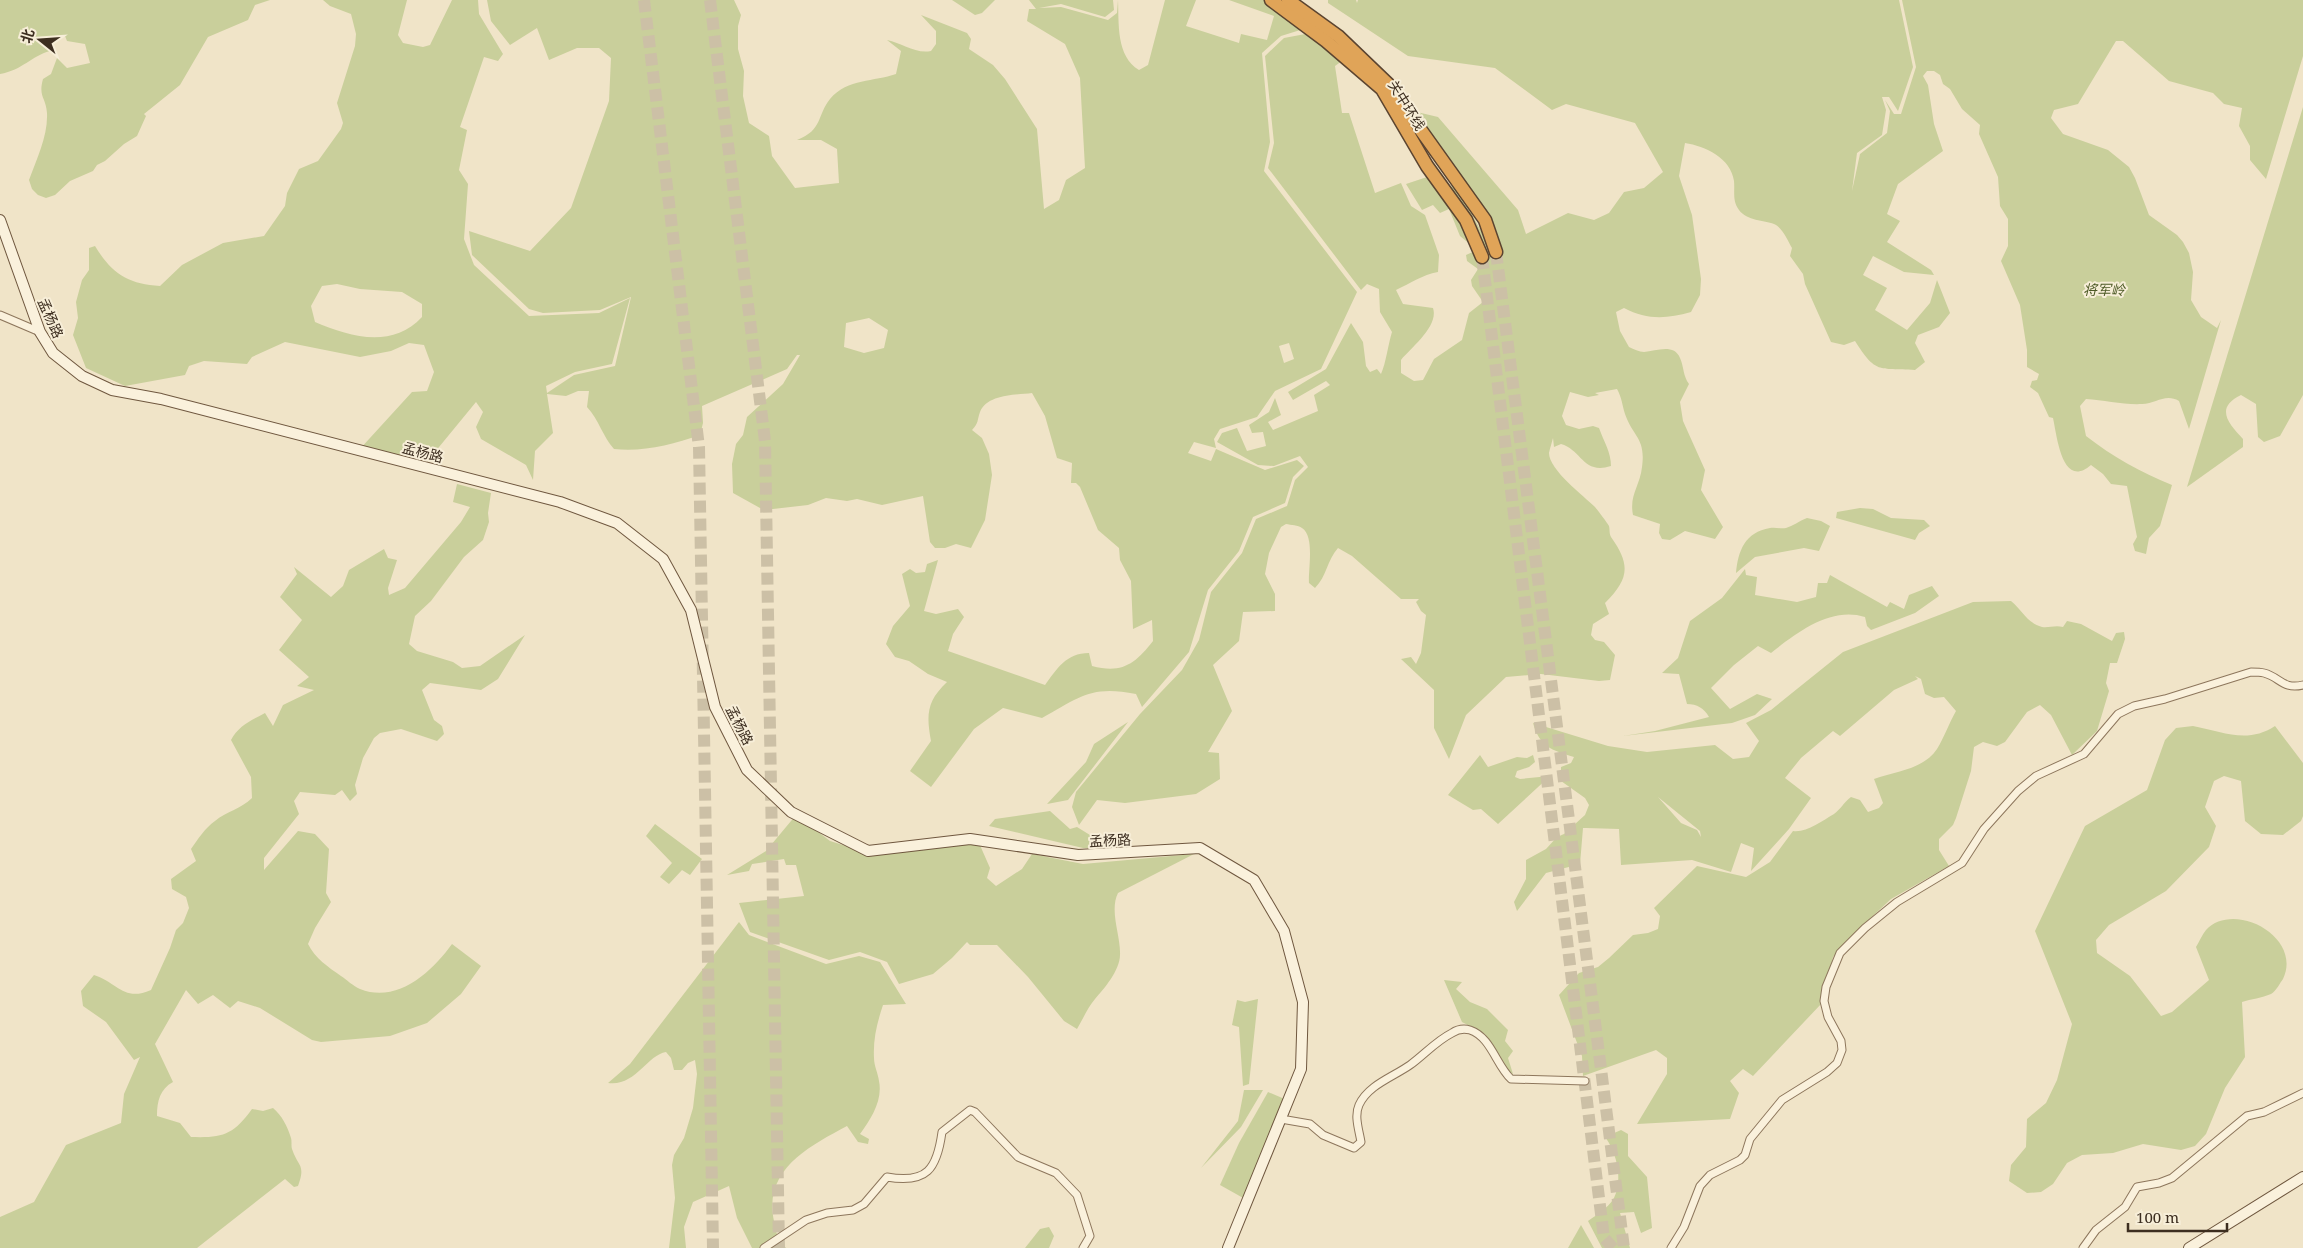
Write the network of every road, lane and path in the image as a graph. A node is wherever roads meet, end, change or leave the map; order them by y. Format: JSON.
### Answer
{"nodes":[{"id":1,"x":1271,"y":0,"type":"edge"},
{"id":2,"x":1288,"y":0,"type":"edge"},
{"id":3,"x":0,"y":220,"type":"edge"},
{"id":4,"x":1496,"y":252,"type":"tunnel mouth"},
{"id":5,"x":1482,"y":256,"type":"tunnel mouth"},
{"id":6,"x":0,"y":315,"type":"edge"},
{"id":7,"x":40,"y":332,"type":"junction"},
{"id":8,"x":2303,"y":685,"type":"edge"},
{"id":9,"x":1585,"y":1081,"type":"dead end"},
{"id":10,"x":2303,"y":1093,"type":"edge"},
{"id":11,"x":1281,"y":1119,"type":"junction"},
{"id":12,"x":2303,"y":1177,"type":"edge"},
{"id":13,"x":764,"y":1248,"type":"edge"},
{"id":14,"x":1083,"y":1248,"type":"edge"},
{"id":15,"x":1228,"y":1248,"type":"edge"},
{"id":16,"x":1671,"y":1248,"type":"edge"},
{"id":17,"x":2083,"y":1248,"type":"edge"},
{"id":18,"x":2189,"y":1248,"type":"edge"}],
"edges":[{"from":1,"to":5,"type":"highway","name":"关中环线"},
{"from":2,"to":4,"type":"highway","name":"关中环线"},
{"from":3,"to":7,"type":"main road","name":"孟杨路"},
{"from":6,"to":7,"type":"street"},
{"from":7,"to":11,"type":"main road","name":"孟杨路"},
{"from":8,"to":16,"type":"street"},
{"from":9,"to":11,"type":"street"},
{"from":10,"to":17,"type":"street"},
{"from":11,"to":15,"type":"main road","name":"孟杨路"},
{"from":12,"to":18,"type":"main road"},
{"from":13,"to":14,"type":"street"}]}
